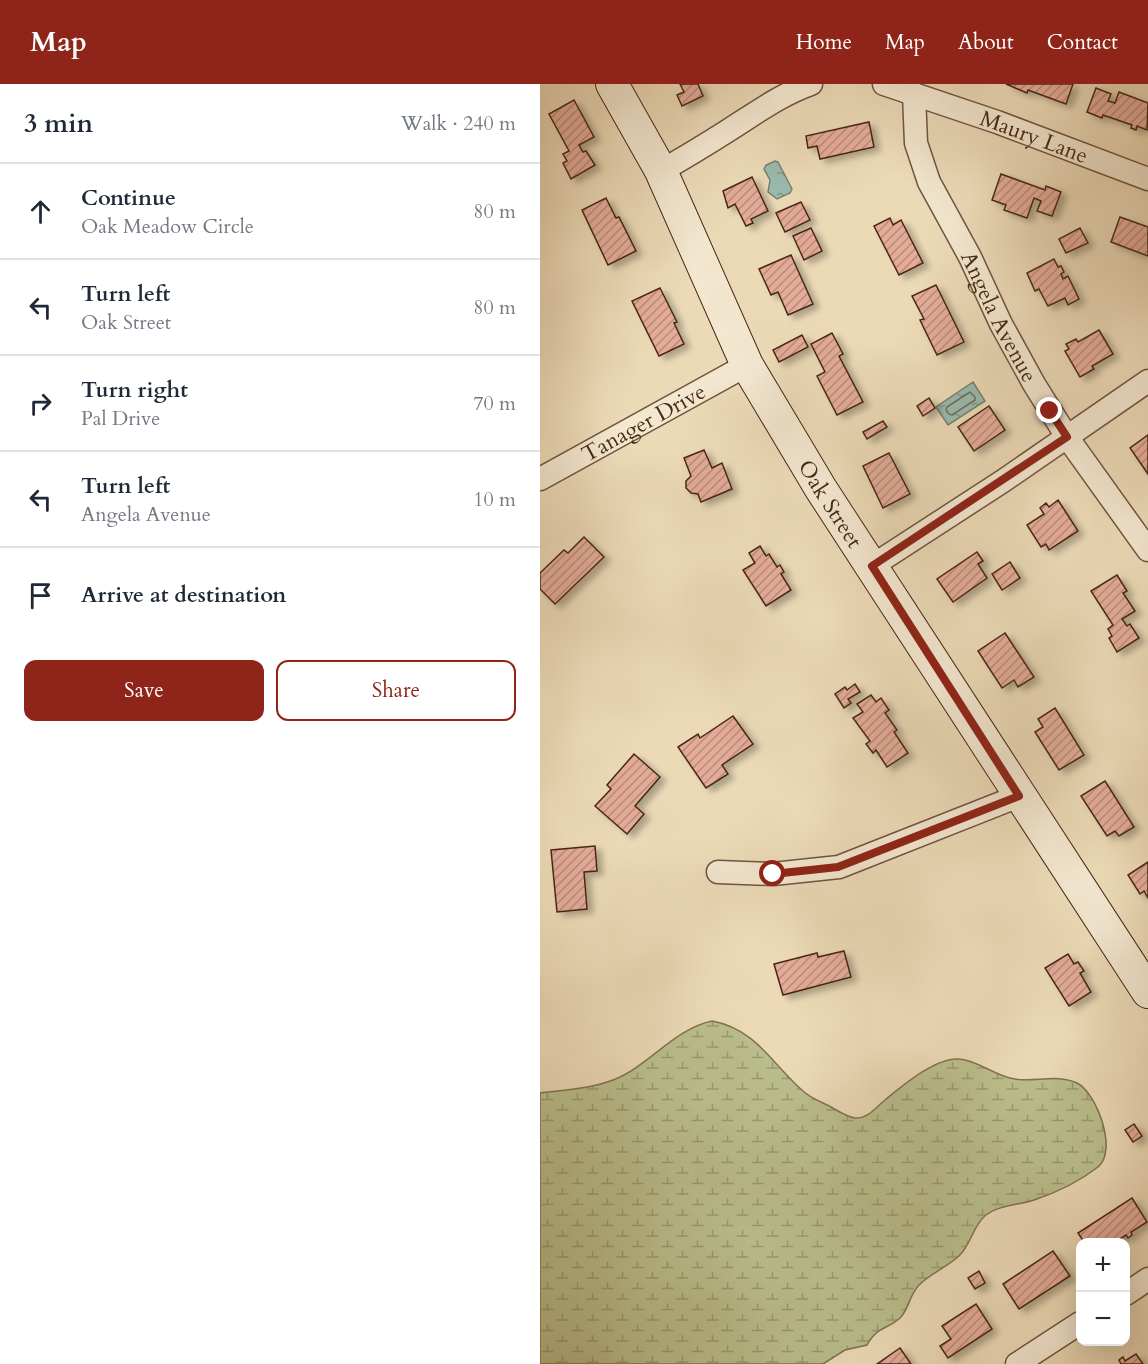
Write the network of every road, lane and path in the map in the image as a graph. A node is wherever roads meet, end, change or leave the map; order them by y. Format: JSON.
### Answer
{"nodes":[{"id":1,"x":612,"y":84,"type":"edge"},
{"id":2,"x":811,"y":84,"type":"edge"},
{"id":3,"x":884,"y":84,"type":"edge"},
{"id":4,"x":914,"y":94,"type":"junction"},
{"id":5,"x":661,"y":171,"type":"junction"},
{"id":6,"x":1148,"y":179,"type":"edge"},
{"id":7,"x":747,"y":365,"type":"junction"},
{"id":8,"x":1148,"y":381,"type":"edge"},
{"id":9,"x":1067,"y":437,"type":"junction"},
{"id":10,"x":540,"y":479,"type":"edge"},
{"id":11,"x":1148,"y":550,"type":"edge"},
{"id":12,"x":872,"y":566,"type":"junction"},
{"id":13,"x":1019,"y":796,"type":"junction"},
{"id":14,"x":718,"y":872,"type":"dead end"},
{"id":15,"x":1148,"y":992,"type":"edge"},
{"id":16,"x":1148,"y":1279,"type":"edge"},
{"id":17,"x":1128,"y":1292,"type":"edge"},
{"id":18,"x":1076,"y":1326,"type":"edge"},
{"id":19,"x":1017,"y":1364,"type":"edge"}],
"edges":[{"from":1,"to":5,"type":"street","name":"Oak Street"},
{"from":2,"to":5,"type":"street"},
{"from":3,"to":4,"type":"street","name":"Maury Lane"},
{"from":4,"to":6,"type":"street","name":"Maury Lane"},
{"from":4,"to":9,"type":"street","name":"Angela Avenue"},
{"from":5,"to":7,"type":"street","name":"Oak Street"},
{"from":7,"to":10,"type":"street","name":"Tanager Drive"},
{"from":7,"to":12,"type":"street","name":"Oak Street"},
{"from":8,"to":9,"type":"street"},
{"from":9,"to":11,"type":"street","name":"Angela Avenue"},
{"from":9,"to":12,"type":"street"},
{"from":12,"to":13,"type":"street","name":"Oak Street"},
{"from":13,"to":14,"type":"street"},
{"from":13,"to":15,"type":"street","name":"Oak Street"},
{"from":16,"to":17,"type":"street"},
{"from":18,"to":19,"type":"street"}]}
